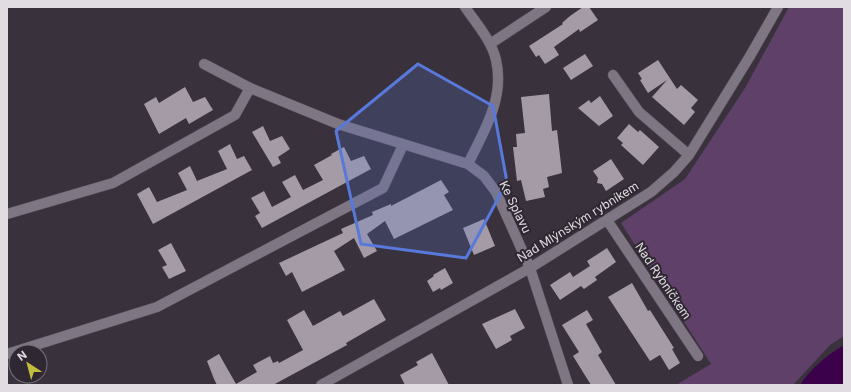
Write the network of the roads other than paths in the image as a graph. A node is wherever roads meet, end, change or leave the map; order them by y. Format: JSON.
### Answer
{"nodes":[{"id":1,"x":465,"y":7,"type":"edge"},
{"id":2,"x":546,"y":7,"type":"edge"},
{"id":3,"x":778,"y":7,"type":"edge"},
{"id":4,"x":490,"y":44,"type":"junction"},
{"id":5,"x":204,"y":64,"type":"dead end"},
{"id":6,"x":613,"y":75,"type":"dead end"},
{"id":7,"x":250,"y":88,"type":"junction"},
{"id":8,"x":403,"y":144,"type":"junction"},
{"id":9,"x":689,"y":155,"type":"junction"},
{"id":10,"x":468,"y":164,"type":"junction"},
{"id":11,"x":7,"y":214,"type":"edge"},
{"id":12,"x":607,"y":220,"type":"junction"},
{"id":13,"x":530,"y":268,"type":"junction"},
{"id":14,"x":7,"y":354,"type":"edge"},
{"id":15,"x":698,"y":356,"type":"dead end"},
{"id":16,"x":321,"y":385,"type":"edge"},
{"id":17,"x":568,"y":385,"type":"edge"}],
"edges":[{"from":1,"to":4,"type":"street"},
{"from":2,"to":4,"type":"street"},
{"from":3,"to":9,"type":"street","name":"Nad Mlýnským rybníkem"},
{"from":4,"to":10,"type":"street"},
{"from":5,"to":7,"type":"street","name":"Ke Splavu"},
{"from":6,"to":9,"type":"street"},
{"from":7,"to":8,"type":"street","name":"Ke Splavu"},
{"from":7,"to":11,"type":"street"},
{"from":8,"to":10,"type":"street","name":"Ke Splavu"},
{"from":8,"to":14,"type":"street"},
{"from":9,"to":12,"type":"street","name":"Nad Mlýnským rybníkem"},
{"from":10,"to":13,"type":"street","name":"Ke Splavu"},
{"from":12,"to":13,"type":"street","name":"Nad Mlýnským rybníkem"},
{"from":12,"to":15,"type":"street","name":"Nad Rybníčkem"},
{"from":13,"to":16,"type":"street","name":"Nad Mlýnským rybníkem"},
{"from":13,"to":17,"type":"street","name":"Ke Splavu"}]}
